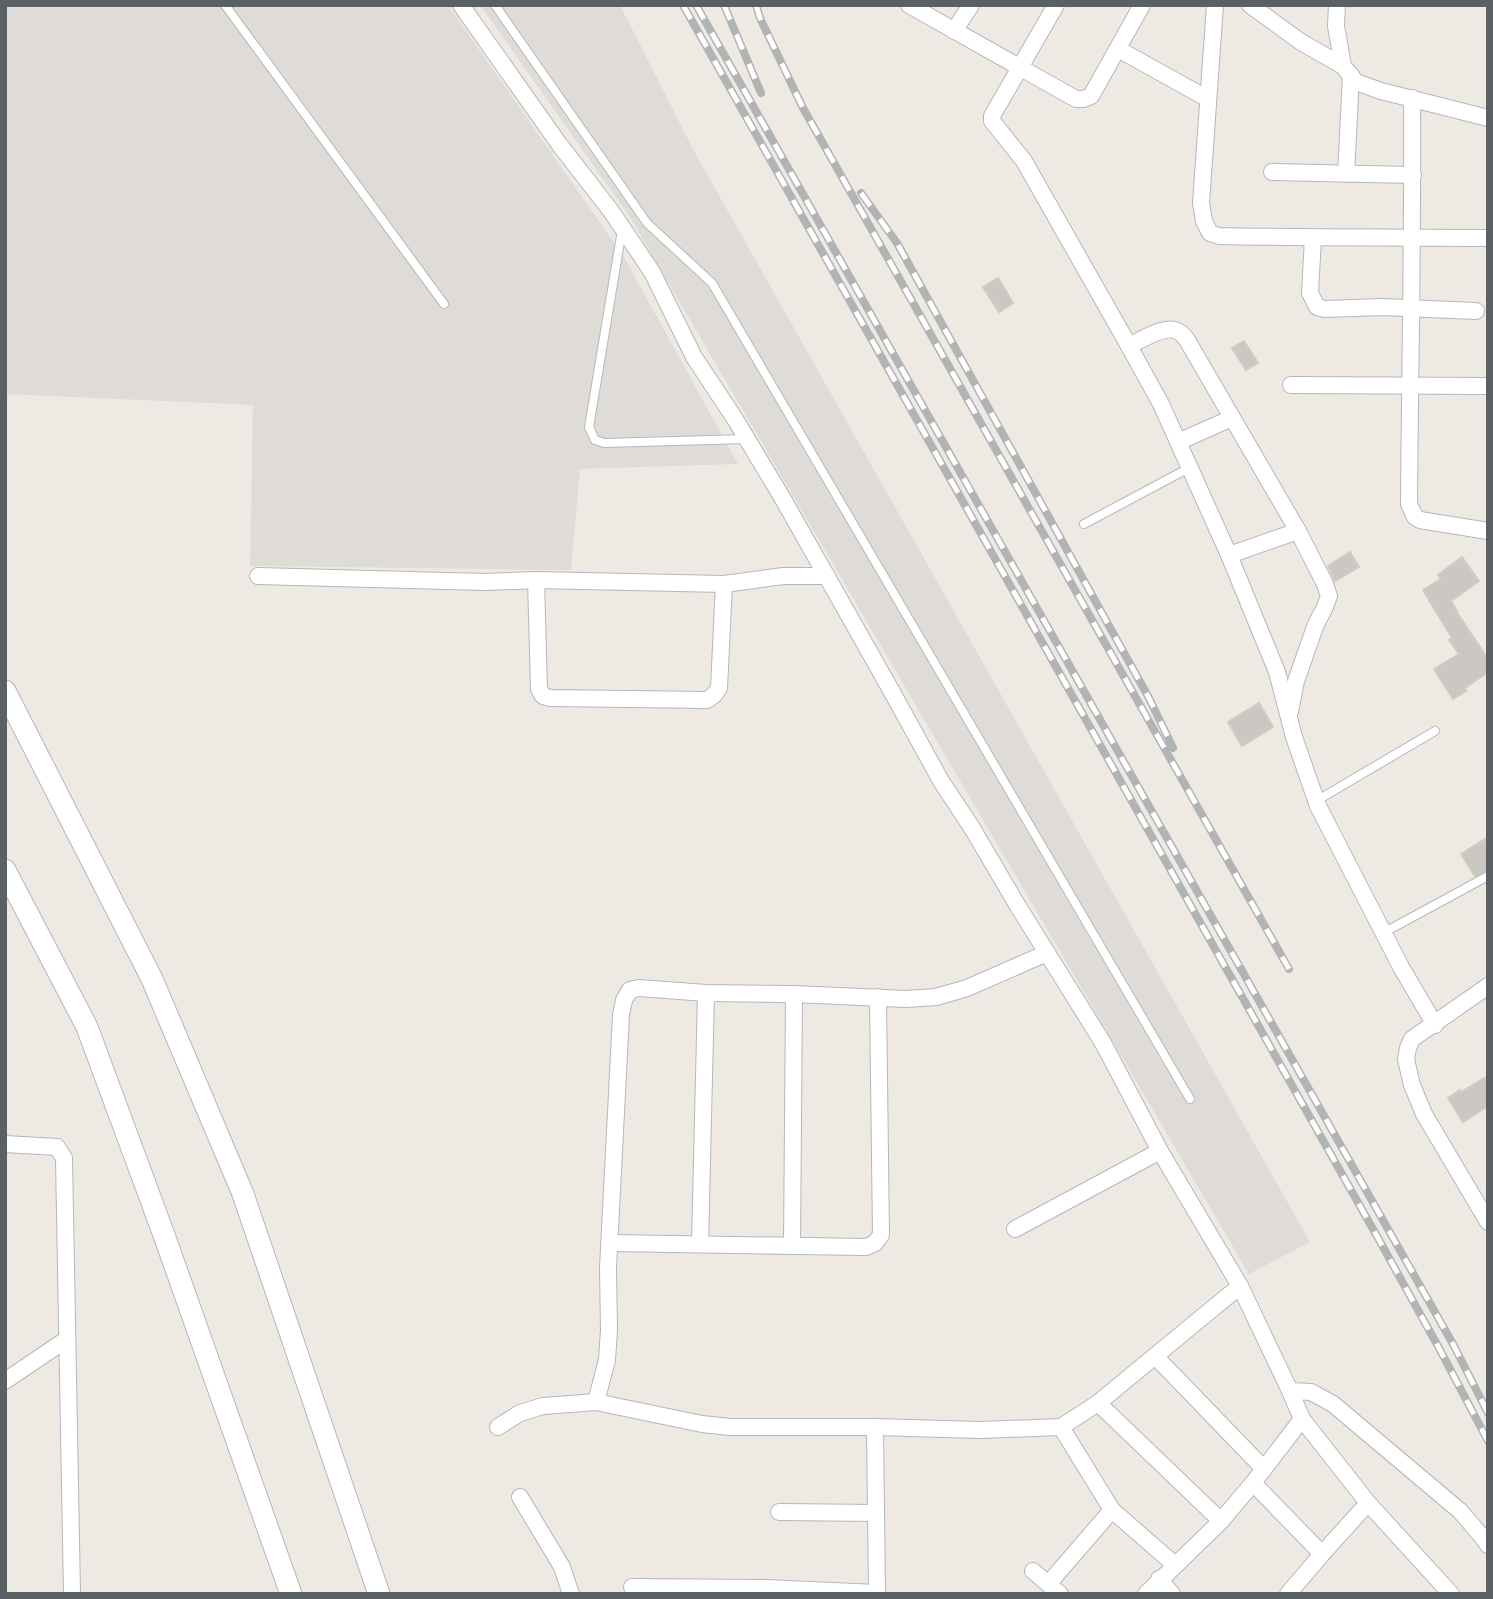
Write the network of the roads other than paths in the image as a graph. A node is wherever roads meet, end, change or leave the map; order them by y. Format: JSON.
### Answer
{"nodes":[{"id":1,"x":225,"y":5,"type":"edge"},
{"id":2,"x":461,"y":5,"type":"edge"},
{"id":3,"x":495,"y":5,"type":"edge"},
{"id":4,"x":909,"y":5,"type":"edge"},
{"id":5,"x":971,"y":5,"type":"edge"},
{"id":6,"x":1056,"y":5,"type":"edge"},
{"id":7,"x":1142,"y":5,"type":"edge"},
{"id":8,"x":1215,"y":5,"type":"edge"},
{"id":9,"x":1250,"y":5,"type":"edge"},
{"id":10,"x":1337,"y":5,"type":"edge"},
{"id":11,"x":954,"y":31,"type":"junction"},
{"id":12,"x":1118,"y":49,"type":"junction"},
{"id":13,"x":1020,"y":68,"type":"junction"},
{"id":14,"x":1347,"y":71,"type":"junction"},
{"id":15,"x":1412,"y":98,"type":"junction"},
{"id":16,"x":1208,"y":99,"type":"junction"},
{"id":17,"x":1488,"y":118,"type":"edge"},
{"id":18,"x":1272,"y":172,"type":"dead end"},
{"id":19,"x":1346,"y":174,"type":"junction"},
{"id":20,"x":1413,"y":175,"type":"junction"},
{"id":21,"x":622,"y":228,"type":"junction"},
{"id":22,"x":1413,"y":237,"type":"junction"},
{"id":23,"x":1313,"y":238,"type":"junction"},
{"id":24,"x":1488,"y":238,"type":"edge"},
{"id":25,"x":444,"y":304,"type":"dead end"},
{"id":26,"x":1410,"y":308,"type":"junction"},
{"id":27,"x":1476,"y":311,"type":"dead end"},
{"id":28,"x":1129,"y":346,"type":"junction"},
{"id":29,"x":1291,"y":385,"type":"dead end"},
{"id":30,"x":1410,"y":385,"type":"junction"},
{"id":31,"x":1488,"y":386,"type":"edge"},
{"id":32,"x":1232,"y":418,"type":"junction"},
{"id":33,"x":747,"y":439,"type":"junction"},
{"id":34,"x":1178,"y":442,"type":"junction"},
{"id":35,"x":1189,"y":468,"type":"junction"},
{"id":36,"x":1084,"y":524,"type":"dead end"},
{"id":37,"x":1298,"y":531,"type":"junction"},
{"id":38,"x":1488,"y":531,"type":"edge"},
{"id":39,"x":1229,"y":555,"type":"junction"},
{"id":40,"x":258,"y":576,"type":"dead end"},
{"id":41,"x":827,"y":576,"type":"junction"},
{"id":42,"x":536,"y":580,"type":"junction"},
{"id":43,"x":724,"y":584,"type":"junction"},
{"id":44,"x":5,"y":691,"type":"edge"},
{"id":45,"x":1288,"y":718,"type":"junction"},
{"id":46,"x":1435,"y":731,"type":"dead end"},
{"id":47,"x":1316,"y":801,"type":"junction"},
{"id":48,"x":5,"y":870,"type":"edge"},
{"id":49,"x":1488,"y":876,"type":"edge"},
{"id":50,"x":1383,"y":933,"type":"junction"},
{"id":51,"x":1046,"y":953,"type":"junction"},
{"id":52,"x":1488,"y":986,"type":"edge"},
{"id":53,"x":706,"y":993,"type":"junction"},
{"id":54,"x":794,"y":993,"type":"junction"},
{"id":55,"x":878,"y":997,"type":"junction"},
{"id":56,"x":1435,"y":1025,"type":"junction"},
{"id":57,"x":1190,"y":1099,"type":"dead end"},
{"id":58,"x":5,"y":1144,"type":"edge"},
{"id":59,"x":1160,"y":1151,"type":"junction"},
{"id":60,"x":1488,"y":1222,"type":"edge"},
{"id":61,"x":1015,"y":1229,"type":"dead end"},
{"id":62,"x":610,"y":1243,"type":"junction"},
{"id":63,"x":701,"y":1244,"type":"junction"},
{"id":64,"x":792,"y":1246,"type":"junction"},
{"id":65,"x":1240,"y":1286,"type":"junction"},
{"id":66,"x":67,"y":1339,"type":"junction"},
{"id":67,"x":1155,"y":1356,"type":"junction"},
{"id":68,"x":5,"y":1381,"type":"edge"},
{"id":69,"x":1290,"y":1391,"type":"junction"},
{"id":70,"x":597,"y":1402,"type":"junction"},
{"id":71,"x":1098,"y":1403,"type":"junction"},
{"id":72,"x":1302,"y":1419,"type":"junction"},
{"id":73,"x":498,"y":1427,"type":"dead end"},
{"id":74,"x":875,"y":1427,"type":"junction"},
{"id":75,"x":1061,"y":1427,"type":"junction"},
{"id":76,"x":1264,"y":1469,"type":"junction"},
{"id":77,"x":1253,"y":1483,"type":"junction"},
{"id":78,"x":520,"y":1497,"type":"dead end"},
{"id":79,"x":1368,"y":1503,"type":"junction"},
{"id":80,"x":1112,"y":1510,"type":"junction"},
{"id":81,"x":779,"y":1512,"type":"dead end"},
{"id":82,"x":876,"y":1513,"type":"junction"},
{"id":83,"x":1221,"y":1521,"type":"junction"},
{"id":84,"x":1488,"y":1545,"type":"edge"},
{"id":85,"x":1322,"y":1553,"type":"junction"},
{"id":86,"x":1175,"y":1565,"type":"junction"},
{"id":87,"x":1033,"y":1571,"type":"dead end"},
{"id":88,"x":1159,"y":1579,"type":"junction"},
{"id":89,"x":632,"y":1587,"type":"dead end"},
{"id":90,"x":1055,"y":1588,"type":"edge"},
{"id":91,"x":766,"y":1591,"type":"edge"},
{"id":92,"x":1445,"y":1592,"type":"edge"},
{"id":93,"x":877,"y":1593,"type":"edge"},
{"id":94,"x":72,"y":1594,"type":"edge"},
{"id":95,"x":290,"y":1594,"type":"edge"},
{"id":96,"x":379,"y":1594,"type":"edge"},
{"id":97,"x":571,"y":1594,"type":"edge"},
{"id":98,"x":1146,"y":1594,"type":"edge"},
{"id":99,"x":1172,"y":1594,"type":"edge"},
{"id":100,"x":1288,"y":1594,"type":"edge"}],
"edges":[{"from":1,"to":25,"type":"lane"},
{"from":2,"to":21,"type":"street"},
{"from":3,"to":57,"type":"lane"},
{"from":4,"to":11,"type":"street"},
{"from":5,"to":11,"type":"street"},
{"from":6,"to":13,"type":"street"},
{"from":7,"to":12,"type":"street"},
{"from":8,"to":16,"type":"street"},
{"from":9,"to":14,"type":"street"},
{"from":10,"to":14,"type":"street"},
{"from":11,"to":13,"type":"street"},
{"from":12,"to":13,"type":"street"},
{"from":12,"to":16,"type":"street"},
{"from":13,"to":28,"type":"street"},
{"from":14,"to":15,"type":"street"},
{"from":14,"to":19,"type":"street"},
{"from":15,"to":17,"type":"street"},
{"from":15,"to":20,"type":"street"},
{"from":16,"to":23,"type":"street"},
{"from":18,"to":19,"type":"street"},
{"from":19,"to":20,"type":"street"},
{"from":20,"to":22,"type":"street"},
{"from":21,"to":33,"type":"street"},
{"from":21,"to":33,"type":"lane"},
{"from":22,"to":23,"type":"street"},
{"from":22,"to":24,"type":"street"},
{"from":22,"to":26,"type":"street"},
{"from":23,"to":26,"type":"street"},
{"from":26,"to":27,"type":"street"},
{"from":26,"to":30,"type":"street"},
{"from":28,"to":32,"type":"street"},
{"from":28,"to":34,"type":"street"},
{"from":29,"to":30,"type":"street"},
{"from":30,"to":31,"type":"street"},
{"from":30,"to":38,"type":"street"},
{"from":32,"to":34,"type":"street"},
{"from":32,"to":37,"type":"street"},
{"from":33,"to":41,"type":"street"},
{"from":34,"to":35,"type":"street"},
{"from":35,"to":36,"type":"lane"},
{"from":35,"to":39,"type":"street"},
{"from":37,"to":39,"type":"street"},
{"from":37,"to":45,"type":"street"},
{"from":39,"to":45,"type":"street"},
{"from":40,"to":42,"type":"street"},
{"from":41,"to":43,"type":"street"},
{"from":41,"to":51,"type":"street"},
{"from":42,"to":43,"type":"street"},
{"from":42,"to":43,"type":"street"},
{"from":44,"to":96,"type":"street"},
{"from":45,"to":47,"type":"street"},
{"from":46,"to":47,"type":"lane"},
{"from":47,"to":50,"type":"street"},
{"from":48,"to":95,"type":"street"},
{"from":49,"to":50,"type":"lane"},
{"from":50,"to":56,"type":"street"},
{"from":51,"to":55,"type":"street"},
{"from":51,"to":59,"type":"street"},
{"from":52,"to":56,"type":"street"},
{"from":53,"to":54,"type":"street"},
{"from":53,"to":62,"type":"street"},
{"from":53,"to":63,"type":"street"},
{"from":54,"to":55,"type":"street"},
{"from":54,"to":64,"type":"street"},
{"from":55,"to":64,"type":"street"},
{"from":56,"to":60,"type":"street"},
{"from":58,"to":66,"type":"street"},
{"from":59,"to":61,"type":"street"},
{"from":59,"to":65,"type":"street"},
{"from":62,"to":63,"type":"street"},
{"from":62,"to":70,"type":"street"},
{"from":63,"to":64,"type":"street"},
{"from":65,"to":67,"type":"street"},
{"from":65,"to":69,"type":"street"},
{"from":66,"to":68,"type":"street"},
{"from":66,"to":94,"type":"street"},
{"from":67,"to":71,"type":"street"},
{"from":67,"to":76,"type":"street"},
{"from":69,"to":72,"type":"street"},
{"from":69,"to":84,"type":"street"},
{"from":70,"to":73,"type":"street"},
{"from":70,"to":74,"type":"street"},
{"from":71,"to":75,"type":"street"},
{"from":71,"to":83,"type":"street"},
{"from":72,"to":76,"type":"street"},
{"from":72,"to":79,"type":"street"},
{"from":74,"to":75,"type":"street"},
{"from":74,"to":82,"type":"street"},
{"from":75,"to":80,"type":"street"},
{"from":76,"to":77,"type":"street"},
{"from":77,"to":83,"type":"street"},
{"from":77,"to":85,"type":"street"},
{"from":78,"to":97,"type":"street"},
{"from":79,"to":85,"type":"street"},
{"from":79,"to":92,"type":"street"},
{"from":80,"to":86,"type":"street"},
{"from":80,"to":90,"type":"street"},
{"from":81,"to":82,"type":"street"},
{"from":82,"to":93,"type":"street"},
{"from":83,"to":86,"type":"street"},
{"from":85,"to":100,"type":"street"},
{"from":86,"to":88,"type":"street"},
{"from":87,"to":90,"type":"street"},
{"from":88,"to":98,"type":"street"},
{"from":88,"to":99,"type":"street"},
{"from":89,"to":91,"type":"street"},
{"from":91,"to":93,"type":"street"}]}
